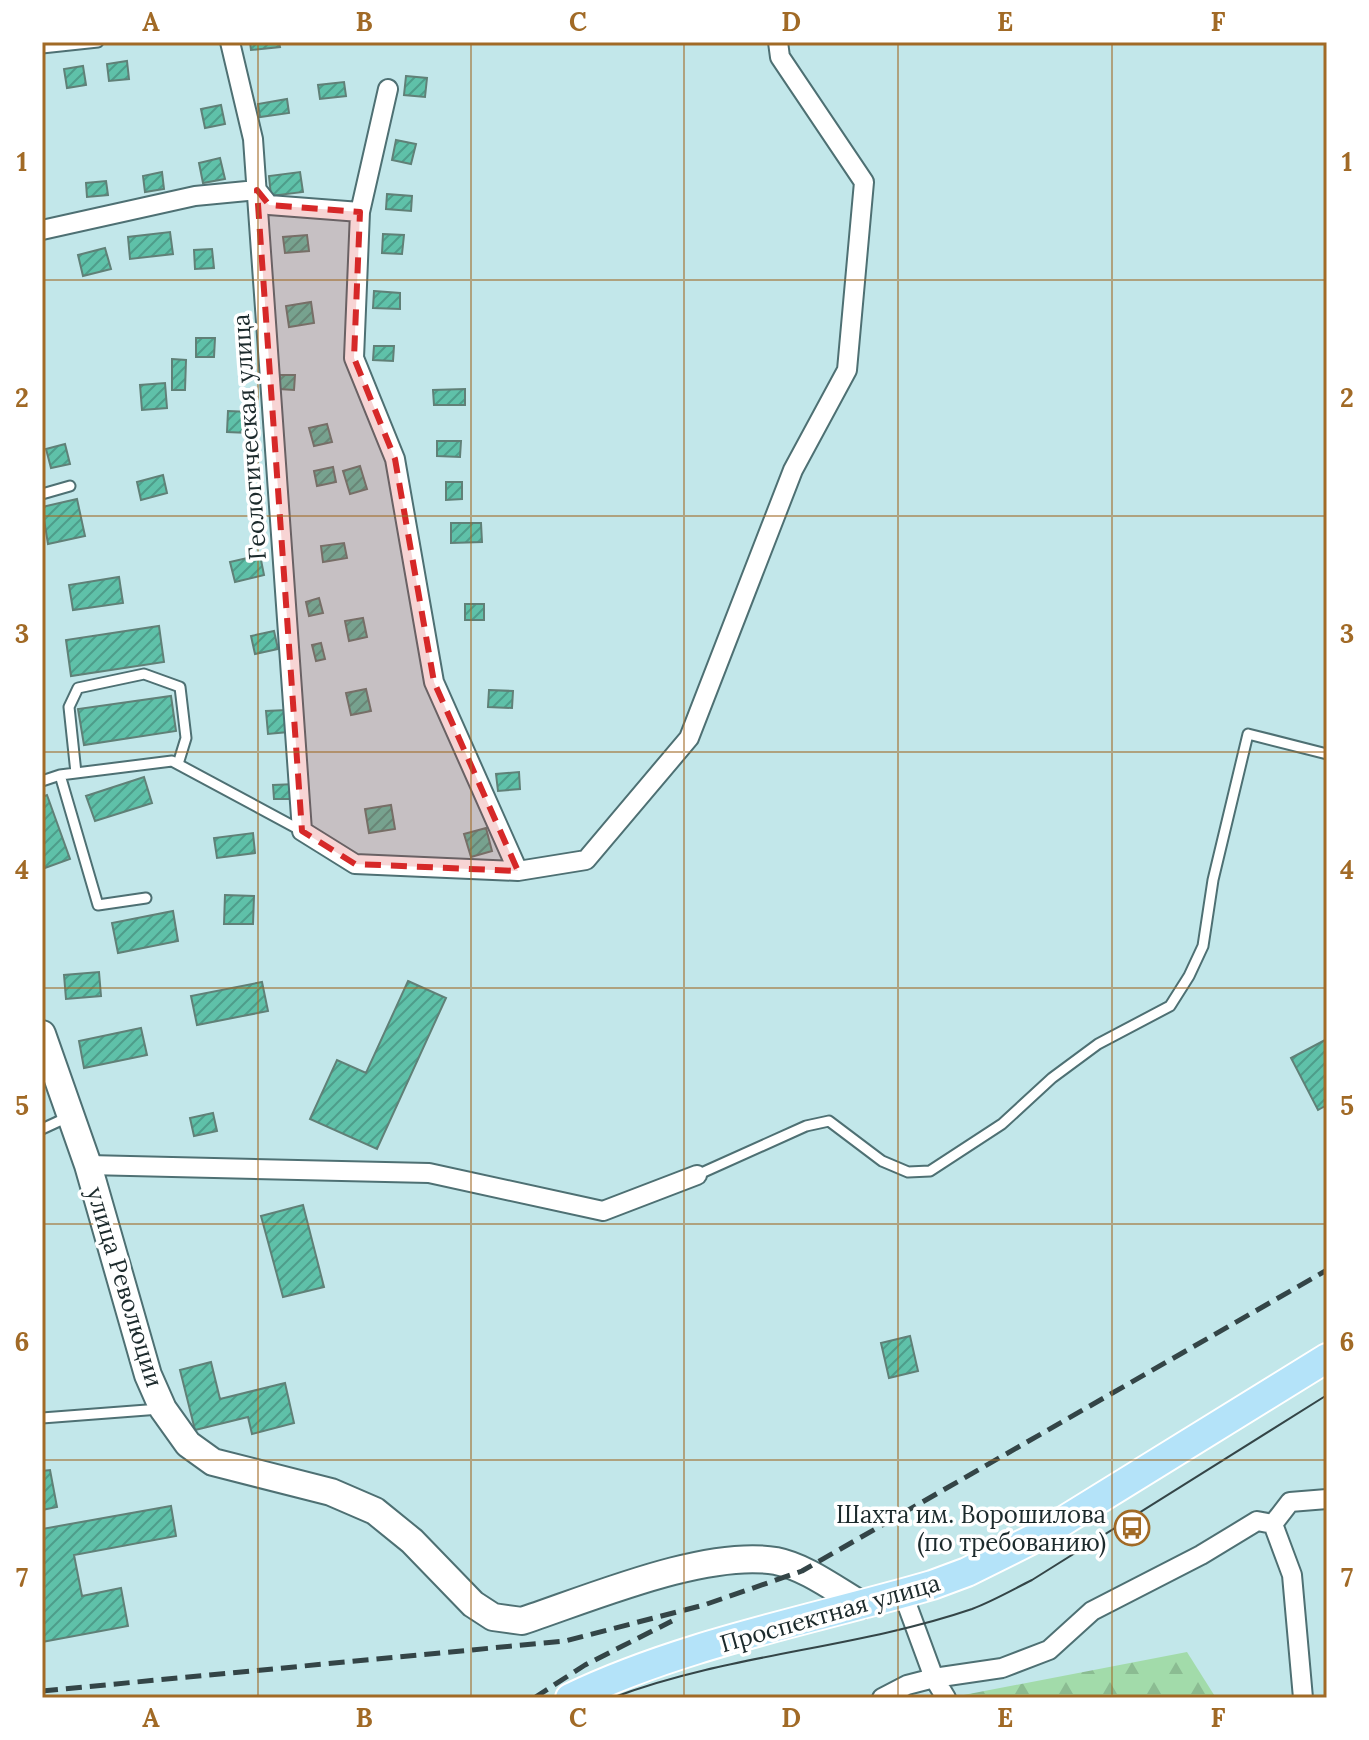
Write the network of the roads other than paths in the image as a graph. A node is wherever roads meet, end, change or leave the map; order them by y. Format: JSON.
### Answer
{"nodes":[{"id":1,"x":98,"y":42,"type":"edge"},
{"id":2,"x":230,"y":42,"type":"edge"},
{"id":3,"x":778,"y":42,"type":"edge"},
{"id":4,"x":42,"y":48,"type":"edge"},
{"id":5,"x":388,"y":89,"type":"dead end"},
{"id":6,"x":257,"y":190,"type":"junction"},
{"id":7,"x":360,"y":212,"type":"junction"},
{"id":8,"x":42,"y":230,"type":"edge"},
{"id":9,"x":70,"y":486,"type":"dead end"},
{"id":10,"x":42,"y":494,"type":"edge"},
{"id":11,"x":1327,"y":754,"type":"edge"},
{"id":12,"x":178,"y":764,"type":"junction"},
{"id":13,"x":76,"y":773,"type":"junction"},
{"id":14,"x":60,"y":775,"type":"junction"},
{"id":15,"x":42,"y":781,"type":"edge"},
{"id":16,"x":302,"y":831,"type":"junction"},
{"id":17,"x":518,"y":871,"type":"junction"},
{"id":18,"x":146,"y":898,"type":"dead end"},
{"id":19,"x":42,"y":1034,"type":"edge"},
{"id":20,"x":71,"y":1116,"type":"junction"},
{"id":21,"x":42,"y":1129,"type":"edge"},
{"id":22,"x":88,"y":1165,"type":"junction"},
{"id":23,"x":697,"y":1175,"type":"joint"},
{"id":24,"x":1327,"y":1358,"type":"edge"},
{"id":25,"x":163,"y":1409,"type":"junction"},
{"id":26,"x":42,"y":1418,"type":"edge"},
{"id":27,"x":1327,"y":1499,"type":"edge"},
{"id":28,"x":1273,"y":1524,"type":"junction"},
{"id":29,"x":903,"y":1594,"type":"junction"},
{"id":30,"x":862,"y":1605,"type":"junction"},
{"id":31,"x":934,"y":1678,"type":"junction"},
{"id":32,"x":570,"y":1698,"type":"edge"},
{"id":33,"x":882,"y":1698,"type":"edge"},
{"id":34,"x":946,"y":1698,"type":"edge"},
{"id":35,"x":1303,"y":1698,"type":"edge"}],
"edges":[{"from":1,"to":4,"type":"lane"},
{"from":2,"to":6,"type":"street","name":"Геологическая улица"},
{"from":3,"to":17,"type":"street"},
{"from":5,"to":7,"type":"street"},
{"from":6,"to":7,"type":"street"},
{"from":6,"to":8,"type":"street"},
{"from":6,"to":16,"type":"street","name":"Геологическая улица"},
{"from":7,"to":17,"type":"street"},
{"from":9,"to":10,"type":"lane"},
{"from":11,"to":23,"type":"lane"},
{"from":12,"to":13,"type":"lane"},
{"from":12,"to":13,"type":"lane"},
{"from":12,"to":16,"type":"lane"},
{"from":13,"to":14,"type":"lane"},
{"from":14,"to":15,"type":"lane"},
{"from":14,"to":18,"type":"lane"},
{"from":16,"to":17,"type":"street"},
{"from":19,"to":20,"type":"street","name":"улица Революции"},
{"from":20,"to":21,"type":"lane"},
{"from":20,"to":22,"type":"street","name":"улица Революции"},
{"from":22,"to":23,"type":"street"},
{"from":22,"to":25,"type":"street","name":"улица Революции"},
{"from":24,"to":29,"type":"main road","name":"Проспектная улица"},
{"from":25,"to":26,"type":"lane"},
{"from":25,"to":30,"type":"street","name":"улица Революции"},
{"from":27,"to":28,"type":"street"},
{"from":28,"to":31,"type":"street"},
{"from":28,"to":35,"type":"street"},
{"from":29,"to":30,"type":"main road","name":"Проспектная улица"},
{"from":29,"to":31,"type":"street"},
{"from":30,"to":32,"type":"main road","name":"Проспектная улица"},
{"from":31,"to":33,"type":"street"},
{"from":31,"to":34,"type":"street"}]}
